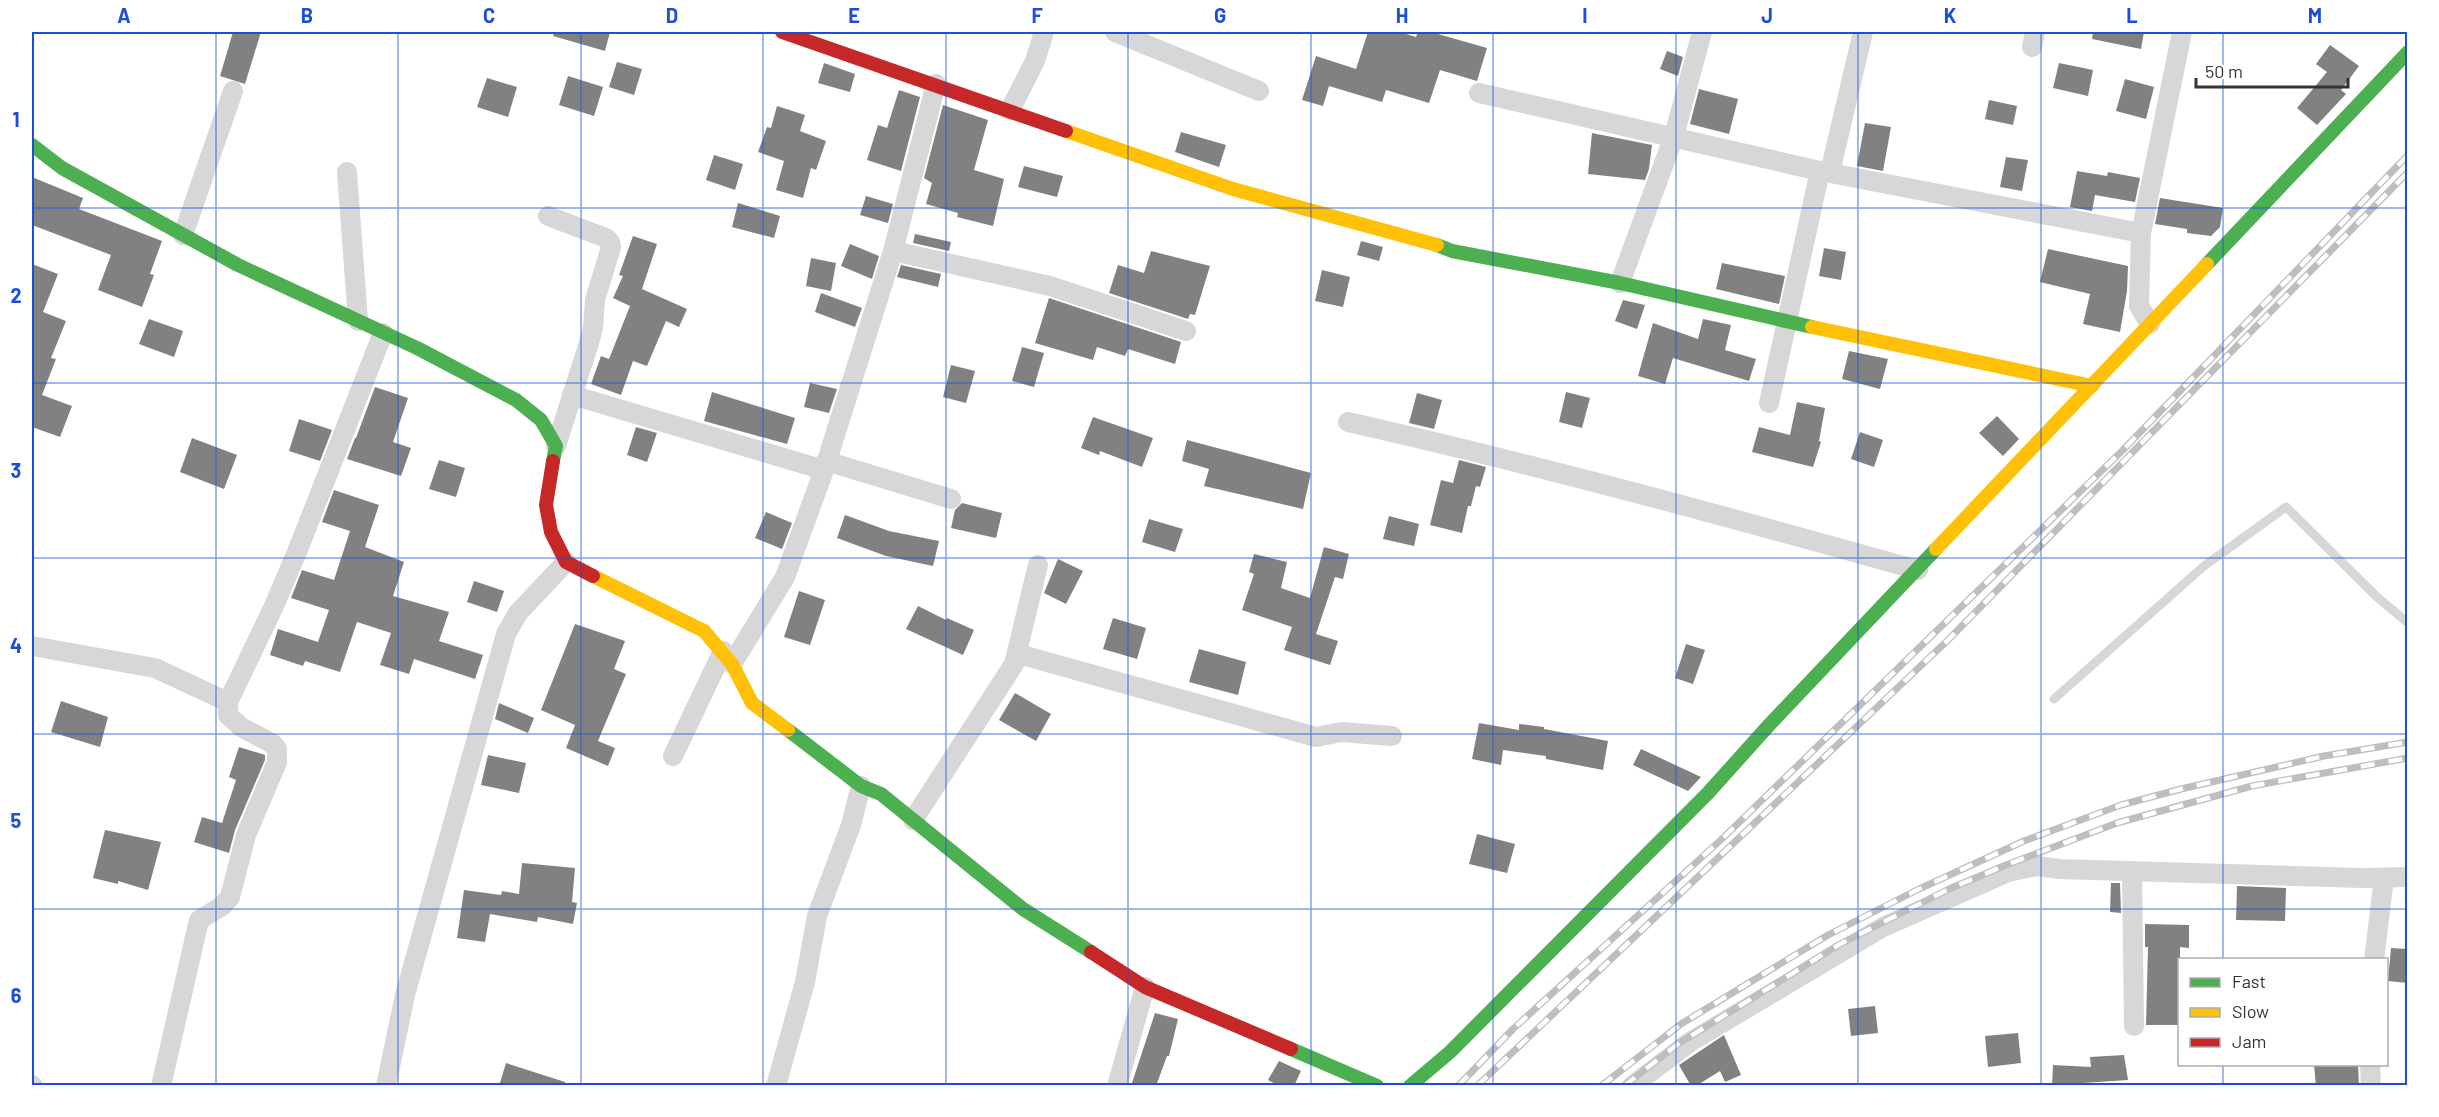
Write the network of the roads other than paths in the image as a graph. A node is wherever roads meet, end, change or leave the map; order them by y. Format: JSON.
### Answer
{"nodes":[{"id":1,"x":782,"y":32,"type":"edge"},
{"id":2,"x":1044,"y":32,"type":"edge"},
{"id":3,"x":1115,"y":32,"type":"edge"},
{"id":4,"x":1702,"y":32,"type":"edge"},
{"id":5,"x":1863,"y":32,"type":"edge"},
{"id":6,"x":2182,"y":32,"type":"edge"},
{"id":7,"x":2408,"y":52,"type":"edge"},
{"id":8,"x":936,"y":84,"type":"junction"},
{"id":9,"x":232,"y":91,"type":"dead end"},
{"id":10,"x":1259,"y":91,"type":"dead end"},
{"id":11,"x":1479,"y":93,"type":"dead end"},
{"id":12,"x":1010,"y":110,"type":"junction"},
{"id":13,"x":1674,"y":136,"type":"junction"},
{"id":14,"x":32,"y":145,"type":"edge"},
{"id":15,"x":1825,"y":171,"type":"junction"},
{"id":16,"x":347,"y":172,"type":"dead end"},
{"id":17,"x":548,"y":216,"type":"dead end"},
{"id":18,"x":2140,"y":233,"type":"junction"},
{"id":19,"x":183,"y":235,"type":"junction"},
{"id":20,"x":893,"y":251,"type":"junction"},
{"id":21,"x":1620,"y":283,"type":"junction"},
{"id":22,"x":358,"y":321,"type":"junction"},
{"id":23,"x":1787,"y":322,"type":"junction"},
{"id":24,"x":2150,"y":324,"type":"junction"},
{"id":25,"x":1186,"y":331,"type":"dead end"},
{"id":26,"x":383,"y":333,"type":"junction"},
{"id":27,"x":2092,"y":386,"type":"junction"},
{"id":28,"x":572,"y":394,"type":"junction"},
{"id":29,"x":1769,"y":403,"type":"dead end"},
{"id":30,"x":1348,"y":422,"type":"dead end"},
{"id":31,"x":556,"y":446,"type":"junction"},
{"id":32,"x":825,"y":466,"type":"junction"},
{"id":33,"x":951,"y":499,"type":"dead end"},
{"id":34,"x":566,"y":562,"type":"junction"},
{"id":35,"x":1038,"y":565,"type":"dead end"},
{"id":36,"x":1918,"y":570,"type":"junction"},
{"id":37,"x":2408,"y":623,"type":"edge"},
{"id":38,"x":32,"y":645,"type":"edge"},
{"id":39,"x":1018,"y":654,"type":"junction"},
{"id":40,"x":727,"y":658,"type":"junction"},
{"id":41,"x":2054,"y":699,"type":"dead end"},
{"id":42,"x":228,"y":702,"type":"junction"},
{"id":43,"x":1392,"y":736,"type":"dead end"},
{"id":44,"x":673,"y":756,"type":"dead end"},
{"id":45,"x":861,"y":786,"type":"junction"},
{"id":46,"x":913,"y":819,"type":"junction"},
{"id":47,"x":2132,"y":871,"type":"junction"},
{"id":48,"x":2408,"y":877,"type":"edge"},
{"id":49,"x":2384,"y":878,"type":"junction"},
{"id":50,"x":2374,"y":958,"type":"edge"},
{"id":51,"x":1145,"y":987,"type":"junction"},
{"id":52,"x":2134,"y":1026,"type":"dead end"},
{"id":53,"x":2370,"y":1066,"type":"edge"},
{"id":54,"x":162,"y":1086,"type":"edge"},
{"id":55,"x":386,"y":1086,"type":"edge"},
{"id":56,"x":776,"y":1086,"type":"edge"},
{"id":57,"x":1117,"y":1086,"type":"edge"},
{"id":58,"x":1377,"y":1086,"type":"edge"},
{"id":59,"x":1410,"y":1086,"type":"edge"},
{"id":60,"x":1632,"y":1086,"type":"edge"},
{"id":61,"x":2371,"y":1086,"type":"edge"}],
"edges":[{"from":1,"to":8,"type":"street"},
{"from":2,"to":12,"type":"street"},
{"from":3,"to":10,"type":"street"},
{"from":4,"to":13,"type":"street"},
{"from":5,"to":15,"type":"street"},
{"from":6,"to":18,"type":"street"},
{"from":7,"to":24,"type":"street"},
{"from":8,"to":12,"type":"street"},
{"from":8,"to":20,"type":"street"},
{"from":9,"to":19,"type":"street"},
{"from":11,"to":13,"type":"street"},
{"from":12,"to":21,"type":"street"},
{"from":13,"to":15,"type":"street"},
{"from":13,"to":21,"type":"street"},
{"from":14,"to":19,"type":"street"},
{"from":15,"to":18,"type":"street"},
{"from":15,"to":23,"type":"street"},
{"from":16,"to":22,"type":"street"},
{"from":17,"to":28,"type":"street"},
{"from":18,"to":24,"type":"street"},
{"from":19,"to":22,"type":"street"},
{"from":20,"to":25,"type":"street"},
{"from":20,"to":32,"type":"street"},
{"from":21,"to":23,"type":"street"},
{"from":22,"to":26,"type":"street"},
{"from":23,"to":27,"type":"street"},
{"from":23,"to":29,"type":"street"},
{"from":24,"to":27,"type":"street"},
{"from":26,"to":31,"type":"street"},
{"from":26,"to":42,"type":"street"},
{"from":27,"to":36,"type":"street"},
{"from":28,"to":31,"type":"street"},
{"from":28,"to":32,"type":"street"},
{"from":30,"to":36,"type":"street"},
{"from":31,"to":34,"type":"street"},
{"from":32,"to":33,"type":"street"},
{"from":32,"to":40,"type":"street"},
{"from":34,"to":40,"type":"street"},
{"from":34,"to":55,"type":"street"},
{"from":35,"to":39,"type":"street"},
{"from":36,"to":59,"type":"street"},
{"from":37,"to":41,"type":"lane"},
{"from":38,"to":42,"type":"street"},
{"from":39,"to":43,"type":"street"},
{"from":39,"to":46,"type":"street"},
{"from":40,"to":44,"type":"street"},
{"from":40,"to":45,"type":"street"},
{"from":42,"to":54,"type":"street"},
{"from":45,"to":46,"type":"street"},
{"from":45,"to":56,"type":"street"},
{"from":46,"to":51,"type":"street"},
{"from":47,"to":49,"type":"street"},
{"from":47,"to":52,"type":"street"},
{"from":47,"to":60,"type":"street"},
{"from":48,"to":49,"type":"street"},
{"from":49,"to":50,"type":"street"},
{"from":51,"to":57,"type":"street"},
{"from":51,"to":58,"type":"street"},
{"from":53,"to":61,"type":"street"}]}
